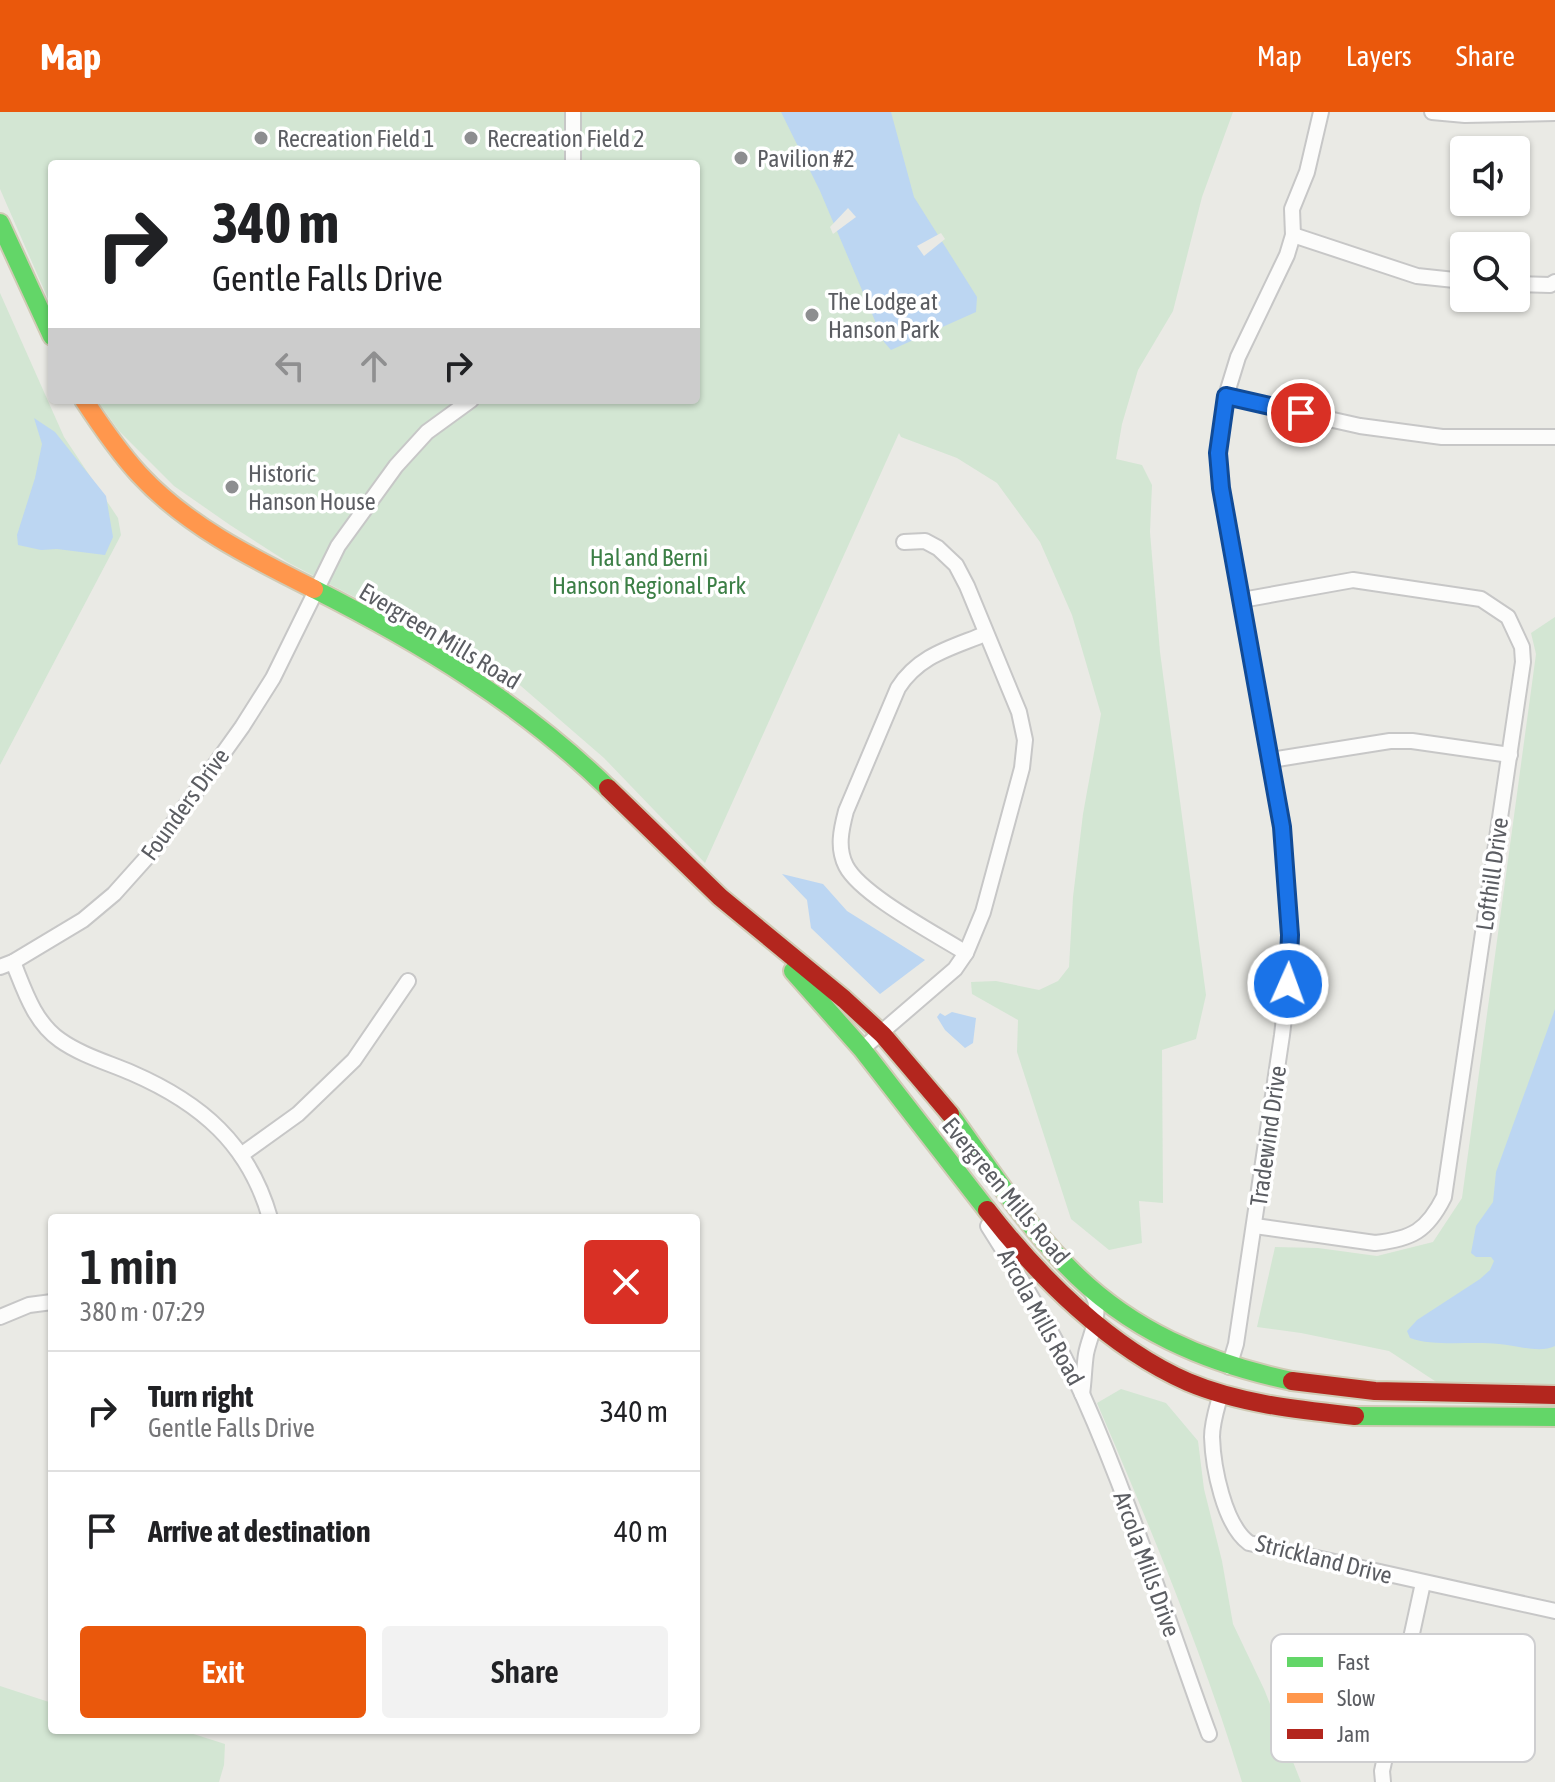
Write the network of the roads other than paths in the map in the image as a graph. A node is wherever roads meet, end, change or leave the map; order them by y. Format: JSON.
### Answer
{"nodes":[{"id":1,"x":573,"y":112,"type":"edge"},
{"id":2,"x":1321,"y":112,"type":"edge"},
{"id":3,"x":1432,"y":112,"type":"edge"},
{"id":4,"x":1555,"y":113,"type":"edge"},
{"id":5,"x":573,"y":160,"type":"edge"},
{"id":6,"x":0,"y":223,"type":"edge"},
{"id":7,"x":1293,"y":235,"type":"junction"},
{"id":8,"x":1450,"y":280,"type":"edge"},
{"id":9,"x":1555,"y":282,"type":"edge"},
{"id":10,"x":1530,"y":284,"type":"edge"},
{"id":11,"x":48,"y":327,"type":"edge"},
{"id":12,"x":1226,"y":396,"type":"junction"},
{"id":13,"x":87,"y":404,"type":"edge"},
{"id":14,"x":466,"y":404,"type":"edge"},
{"id":15,"x":1555,"y":437,"type":"edge"},
{"id":16,"x":904,"y":542,"type":"dead end"},
{"id":17,"x":316,"y":591,"type":"junction"},
{"id":18,"x":1242,"y":600,"type":"junction"},
{"id":19,"x":985,"y":634,"type":"junction"},
{"id":20,"x":1510,"y":755,"type":"junction"},
{"id":21,"x":1271,"y":760,"type":"junction"},
{"id":22,"x":762,"y":935,"type":"junction"},
{"id":23,"x":966,"y":953,"type":"junction"},
{"id":24,"x":6,"y":965,"type":"edge"},
{"id":25,"x":408,"y":981,"type":"dead end"},
{"id":26,"x":881,"y":1033,"type":"junction"},
{"id":27,"x":862,"y":1049,"type":"junction"},
{"id":28,"x":941,"y":1151,"type":"junction"},
{"id":29,"x":241,"y":1155,"type":"junction"},
{"id":30,"x":269,"y":1214,"type":"edge"},
{"id":31,"x":1255,"y":1226,"type":"junction"},
{"id":32,"x":1087,"y":1286,"type":"junction"},
{"id":33,"x":48,"y":1303,"type":"edge"},
{"id":34,"x":0,"y":1317,"type":"edge"},
{"id":35,"x":1095,"y":1321,"type":"junction"},
{"id":36,"x":1123,"y":1345,"type":"junction"},
{"id":37,"x":1229,"y":1367,"type":"junction"},
{"id":38,"x":1369,"y":1392,"type":"junction"},
{"id":39,"x":1221,"y":1393,"type":"junction"},
{"id":40,"x":1082,"y":1395,"type":"junction"},
{"id":41,"x":1555,"y":1395,"type":"edge"},
{"id":42,"x":1555,"y":1417,"type":"edge"},
{"id":43,"x":1423,"y":1583,"type":"junction"},
{"id":44,"x":1555,"y":1611,"type":"edge"},
{"id":45,"x":1412,"y":1634,"type":"edge"},
{"id":46,"x":1209,"y":1734,"type":"dead end"},
{"id":47,"x":1384,"y":1762,"type":"edge"},
{"id":48,"x":1383,"y":1782,"type":"edge"}],
"edges":[{"from":1,"to":5,"type":"street"},
{"from":2,"to":7,"type":"street","name":"Tradewind Drive"},
{"from":3,"to":4,"type":"street"},
{"from":6,"to":11,"type":"main road"},
{"from":7,"to":8,"type":"street"},
{"from":7,"to":12,"type":"street","name":"Tradewind Drive"},
{"from":9,"to":10,"type":"street"},
{"from":12,"to":15,"type":"street"},
{"from":12,"to":18,"type":"street","name":"Tradewind Drive"},
{"from":13,"to":17,"type":"main road","name":"Evergreen Mills Road"},
{"from":14,"to":17,"type":"street","name":"Founders Drive"},
{"from":16,"to":19,"type":"street"},
{"from":17,"to":22,"type":"main road","name":"Evergreen Mills Road"},
{"from":17,"to":24,"type":"street","name":"Founders Drive"},
{"from":18,"to":20,"type":"street","name":"Lofthill Drive"},
{"from":18,"to":21,"type":"street","name":"Tradewind Drive"},
{"from":19,"to":23,"type":"street"},
{"from":19,"to":23,"type":"street"},
{"from":20,"to":21,"type":"street"},
{"from":20,"to":31,"type":"street","name":"Lofthill Drive"},
{"from":21,"to":31,"type":"street","name":"Tradewind Drive"},
{"from":22,"to":26,"type":"main road","name":"Evergreen Mills Road"},
{"from":22,"to":27,"type":"main road","name":"Evergreen Mills Road"},
{"from":23,"to":26,"type":"street"},
{"from":24,"to":29,"type":"street"},
{"from":25,"to":29,"type":"street"},
{"from":26,"to":27,"type":"street"},
{"from":26,"to":32,"type":"main road","name":"Evergreen Mills Road"},
{"from":27,"to":28,"type":"main road","name":"Evergreen Mills Road"},
{"from":28,"to":35,"type":"main road","name":"Evergreen Mills Road"},
{"from":28,"to":40,"type":"street","name":"Arcola Mills Road"},
{"from":29,"to":30,"type":"street"},
{"from":31,"to":37,"type":"street","name":"Tradewind Drive"},
{"from":32,"to":35,"type":"street","name":"Arcola Mills Road"},
{"from":32,"to":37,"type":"main road","name":"Evergreen Mills Road"},
{"from":33,"to":34,"type":"street"},
{"from":35,"to":36,"type":"main road","name":"Evergreen Mills Road"},
{"from":35,"to":40,"type":"street","name":"Arcola Mills Road"},
{"from":36,"to":37,"type":"main road"},
{"from":36,"to":39,"type":"main road","name":"Evergreen Mills Road"},
{"from":37,"to":38,"type":"main road","name":"Evergreen Mills Road"},
{"from":38,"to":39,"type":"main road"},
{"from":38,"to":41,"type":"main road","name":"Evergreen Mills Road"},
{"from":39,"to":42,"type":"main road","name":"Evergreen Mills Road"},
{"from":39,"to":43,"type":"street","name":"Strickland Drive"},
{"from":40,"to":46,"type":"street","name":"Arcola Mills Drive"},
{"from":43,"to":44,"type":"street","name":"Strickland Drive"},
{"from":43,"to":45,"type":"street"},
{"from":47,"to":48,"type":"street"}]}
